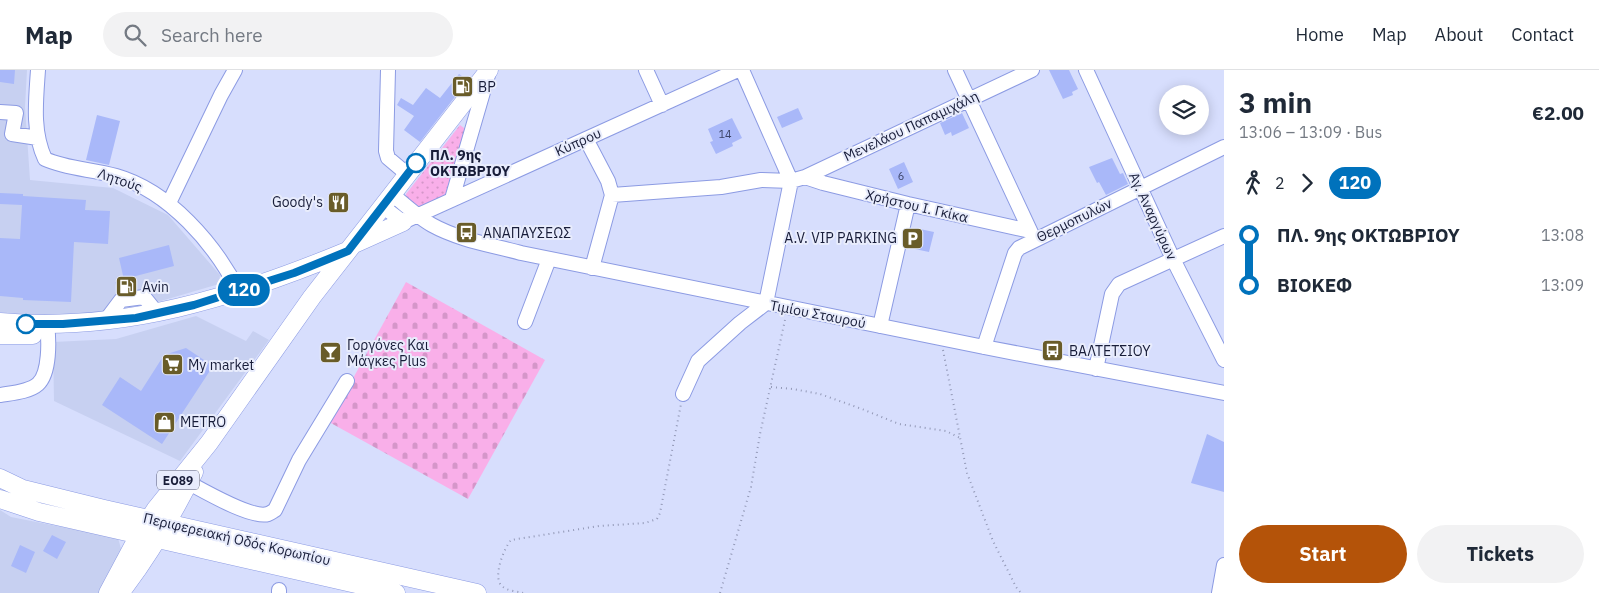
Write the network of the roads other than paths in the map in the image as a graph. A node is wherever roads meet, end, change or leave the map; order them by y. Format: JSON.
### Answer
{"nodes":[{"id":1,"x":38,"y":70,"type":"edge"},
{"id":2,"x":235,"y":70,"type":"edge"},
{"id":3,"x":388,"y":70,"type":"edge"},
{"id":4,"x":646,"y":70,"type":"edge"},
{"id":5,"x":740,"y":70,"type":"edge"},
{"id":6,"x":954,"y":70,"type":"edge"},
{"id":7,"x":1032,"y":70,"type":"edge"},
{"id":8,"x":1086,"y":70,"type":"edge"},
{"id":9,"x":486,"y":74,"type":"edge"},
{"id":10,"x":968,"y":99,"type":"junction"},
{"id":11,"x":662,"y":105,"type":"junction"},
{"id":12,"x":0,"y":112,"type":"edge"},
{"id":13,"x":38,"y":138,"type":"junction"},
{"id":14,"x":586,"y":139,"type":"junction"},
{"id":15,"x":1224,"y":147,"type":"edge"},
{"id":16,"x":407,"y":174,"type":"junction"},
{"id":17,"x":805,"y":176,"type":"junction"},
{"id":18,"x":791,"y":181,"type":"junction"},
{"id":19,"x":1140,"y":188,"type":"junction"},
{"id":20,"x":612,"y":195,"type":"junction"},
{"id":21,"x":452,"y":199,"type":"junction"},
{"id":22,"x":387,"y":200,"type":"junction"},
{"id":23,"x":169,"y":203,"type":"junction"},
{"id":24,"x":908,"y":204,"type":"junction"},
{"id":25,"x":410,"y":219,"type":"junction"},
{"id":26,"x":1032,"y":236,"type":"junction"},
{"id":27,"x":1224,"y":236,"type":"edge"},
{"id":28,"x":350,"y":248,"type":"junction"},
{"id":29,"x":549,"y":259,"type":"junction"},
{"id":30,"x":1173,"y":259,"type":"junction"},
{"id":31,"x":592,"y":268,"type":"junction"},
{"id":32,"x":239,"y":292,"type":"junction"},
{"id":33,"x":766,"y":303,"type":"junction"},
{"id":34,"x":157,"y":313,"type":"junction"},
{"id":35,"x":136,"y":318,"type":"junction"},
{"id":36,"x":106,"y":320,"type":"junction"},
{"id":37,"x":0,"y":322,"type":"edge"},
{"id":38,"x":525,"y":322,"type":"dead end"},
{"id":39,"x":880,"y":326,"type":"junction"},
{"id":40,"x":47,"y":330,"type":"junction"},
{"id":41,"x":0,"y":335,"type":"edge"},
{"id":42,"x":984,"y":347,"type":"junction"},
{"id":43,"x":1224,"y":360,"type":"edge"},
{"id":44,"x":1096,"y":369,"type":"junction"},
{"id":45,"x":347,"y":381,"type":"dead end"},
{"id":46,"x":683,"y":394,"type":"road end"},
{"id":47,"x":1224,"y":394,"type":"edge"},
{"id":48,"x":0,"y":396,"type":"edge"},
{"id":49,"x":209,"y":443,"type":"junction"},
{"id":50,"x":0,"y":478,"type":"edge"},
{"id":51,"x":189,"y":483,"type":"junction"},
{"id":52,"x":0,"y":499,"type":"edge"},
{"id":53,"x":148,"y":519,"type":"junction"},
{"id":54,"x":167,"y":523,"type":"junction"},
{"id":55,"x":139,"y":535,"type":"junction"},
{"id":56,"x":156,"y":539,"type":"junction"},
{"id":57,"x":1224,"y":565,"type":"edge"},
{"id":58,"x":108,"y":593,"type":"edge"},
{"id":59,"x":120,"y":593,"type":"edge"},
{"id":60,"x":396,"y":593,"type":"edge"},
{"id":61,"x":477,"y":593,"type":"edge"},
{"id":62,"x":1219,"y":593,"type":"edge"}],
"edges":[{"from":1,"to":13,"type":"street","name":"Λητούς"},
{"from":2,"to":23,"type":"street"},
{"from":3,"to":16,"type":"street"},
{"from":4,"to":11,"type":"street"},
{"from":5,"to":11,"type":"street","name":"Κύπρου"},
{"from":5,"to":18,"type":"street"},
{"from":6,"to":10,"type":"street"},
{"from":7,"to":10,"type":"street","name":"Μενελάου Παπαμιχάλη"},
{"from":8,"to":19,"type":"street","name":"Αγ. Αναργύρων"},
{"from":9,"to":16,"type":"main road","number":"ΕΟ89"},
{"from":9,"to":21,"type":"street"},
{"from":10,"to":17,"type":"street","name":"Μενελάου Παπαμιχάλη"},
{"from":10,"to":26,"type":"street"},
{"from":11,"to":14,"type":"street","name":"Κύπρου"},
{"from":12,"to":13,"type":"street"},
{"from":13,"to":23,"type":"street","name":"Λητούς"},
{"from":14,"to":20,"type":"street"},
{"from":14,"to":21,"type":"street","name":"Κύπρου"},
{"from":15,"to":19,"type":"street","name":"Θερμοπυλών"},
{"from":16,"to":22,"type":"main road","number":"ΕΟ89"},
{"from":17,"to":18,"type":"street","name":"Μενελάου Παπαμιχάλη"},
{"from":17,"to":24,"type":"street","name":"Χρήστου Ι. Γκίκα"},
{"from":18,"to":20,"type":"street","name":"Μενελάου Παπαμιχάλη"},
{"from":18,"to":33,"type":"street"},
{"from":19,"to":26,"type":"street","name":"Θερμοπυλών"},
{"from":19,"to":30,"type":"street","name":"Αγ. Αναργύρων"},
{"from":20,"to":31,"type":"street"},
{"from":21,"to":25,"type":"street","name":"Κύπρου"},
{"from":22,"to":25,"type":"street","name":"Τιμίου Σταυρού"},
{"from":22,"to":28,"type":"main road","number":"ΕΟ89"},
{"from":23,"to":32,"type":"street","name":"Λητούς"},
{"from":24,"to":26,"type":"street","name":"Χρήστου Ι. Γκίκα"},
{"from":24,"to":39,"type":"street"},
{"from":25,"to":28,"type":"main road"},
{"from":25,"to":29,"type":"street","name":"Τιμίου Σταυρού"},
{"from":26,"to":42,"type":"street","name":"Θερμοπυλών"},
{"from":27,"to":30,"type":"street"},
{"from":28,"to":32,"type":"main road"},
{"from":28,"to":49,"type":"main road","number":"ΕΟ89"},
{"from":29,"to":31,"type":"street","name":"Τιμίου Σταυρού"},
{"from":29,"to":38,"type":"street"},
{"from":30,"to":43,"type":"street","name":"Αγ. Αναργύρων"},
{"from":30,"to":44,"type":"street"},
{"from":31,"to":33,"type":"street","name":"Τιμίου Σταυρού"},
{"from":32,"to":34,"type":"main road"},
{"from":33,"to":39,"type":"street","name":"Τιμίου Σταυρού"},
{"from":33,"to":46,"type":"street"},
{"from":34,"to":35,"type":"main road"},
{"from":34,"to":36,"type":"street"},
{"from":35,"to":36,"type":"main road"},
{"from":35,"to":40,"type":"main road"},
{"from":36,"to":40,"type":"main road"},
{"from":37,"to":40,"type":"main road"},
{"from":39,"to":42,"type":"street","name":"Τιμίου Σταυρού"},
{"from":40,"to":41,"type":"main road"},
{"from":40,"to":48,"type":"street"},
{"from":42,"to":44,"type":"street","name":"Τιμίου Σταυρού"},
{"from":44,"to":47,"type":"street","name":"Τιμίου Σταυρού"},
{"from":45,"to":51,"type":"street"},
{"from":49,"to":51,"type":"main road","number":"ΕΟ89"},
{"from":49,"to":53,"type":"main road","number":"ΕΟ89"},
{"from":50,"to":53,"type":"main road","name":"Περιφερειακή Οδός Κορωπίου"},
{"from":51,"to":54,"type":"main road","number":"ΕΟ89"},
{"from":52,"to":55,"type":"main road","name":"Περιφερειακή Οδός Κορωπίου"},
{"from":53,"to":54,"type":"main road","name":"Περιφερειακή Οδός Κορωπίου"},
{"from":53,"to":55,"type":"main road","number":"ΕΟ89"},
{"from":54,"to":56,"type":"main road","number":"ΕΟ89"},
{"from":54,"to":61,"type":"main road","name":"Περιφερειακή Οδός Κορωπίου"},
{"from":55,"to":56,"type":"main road","name":"Περιφερειακή Οδός Κορωπίου"},
{"from":55,"to":58,"type":"main road","number":"ΕΟ89"},
{"from":56,"to":59,"type":"main road","number":"ΕΟ89"},
{"from":56,"to":60,"type":"main road","name":"Περιφερειακή Οδός Κορωπίου"},
{"from":57,"to":62,"type":"street"}]}
